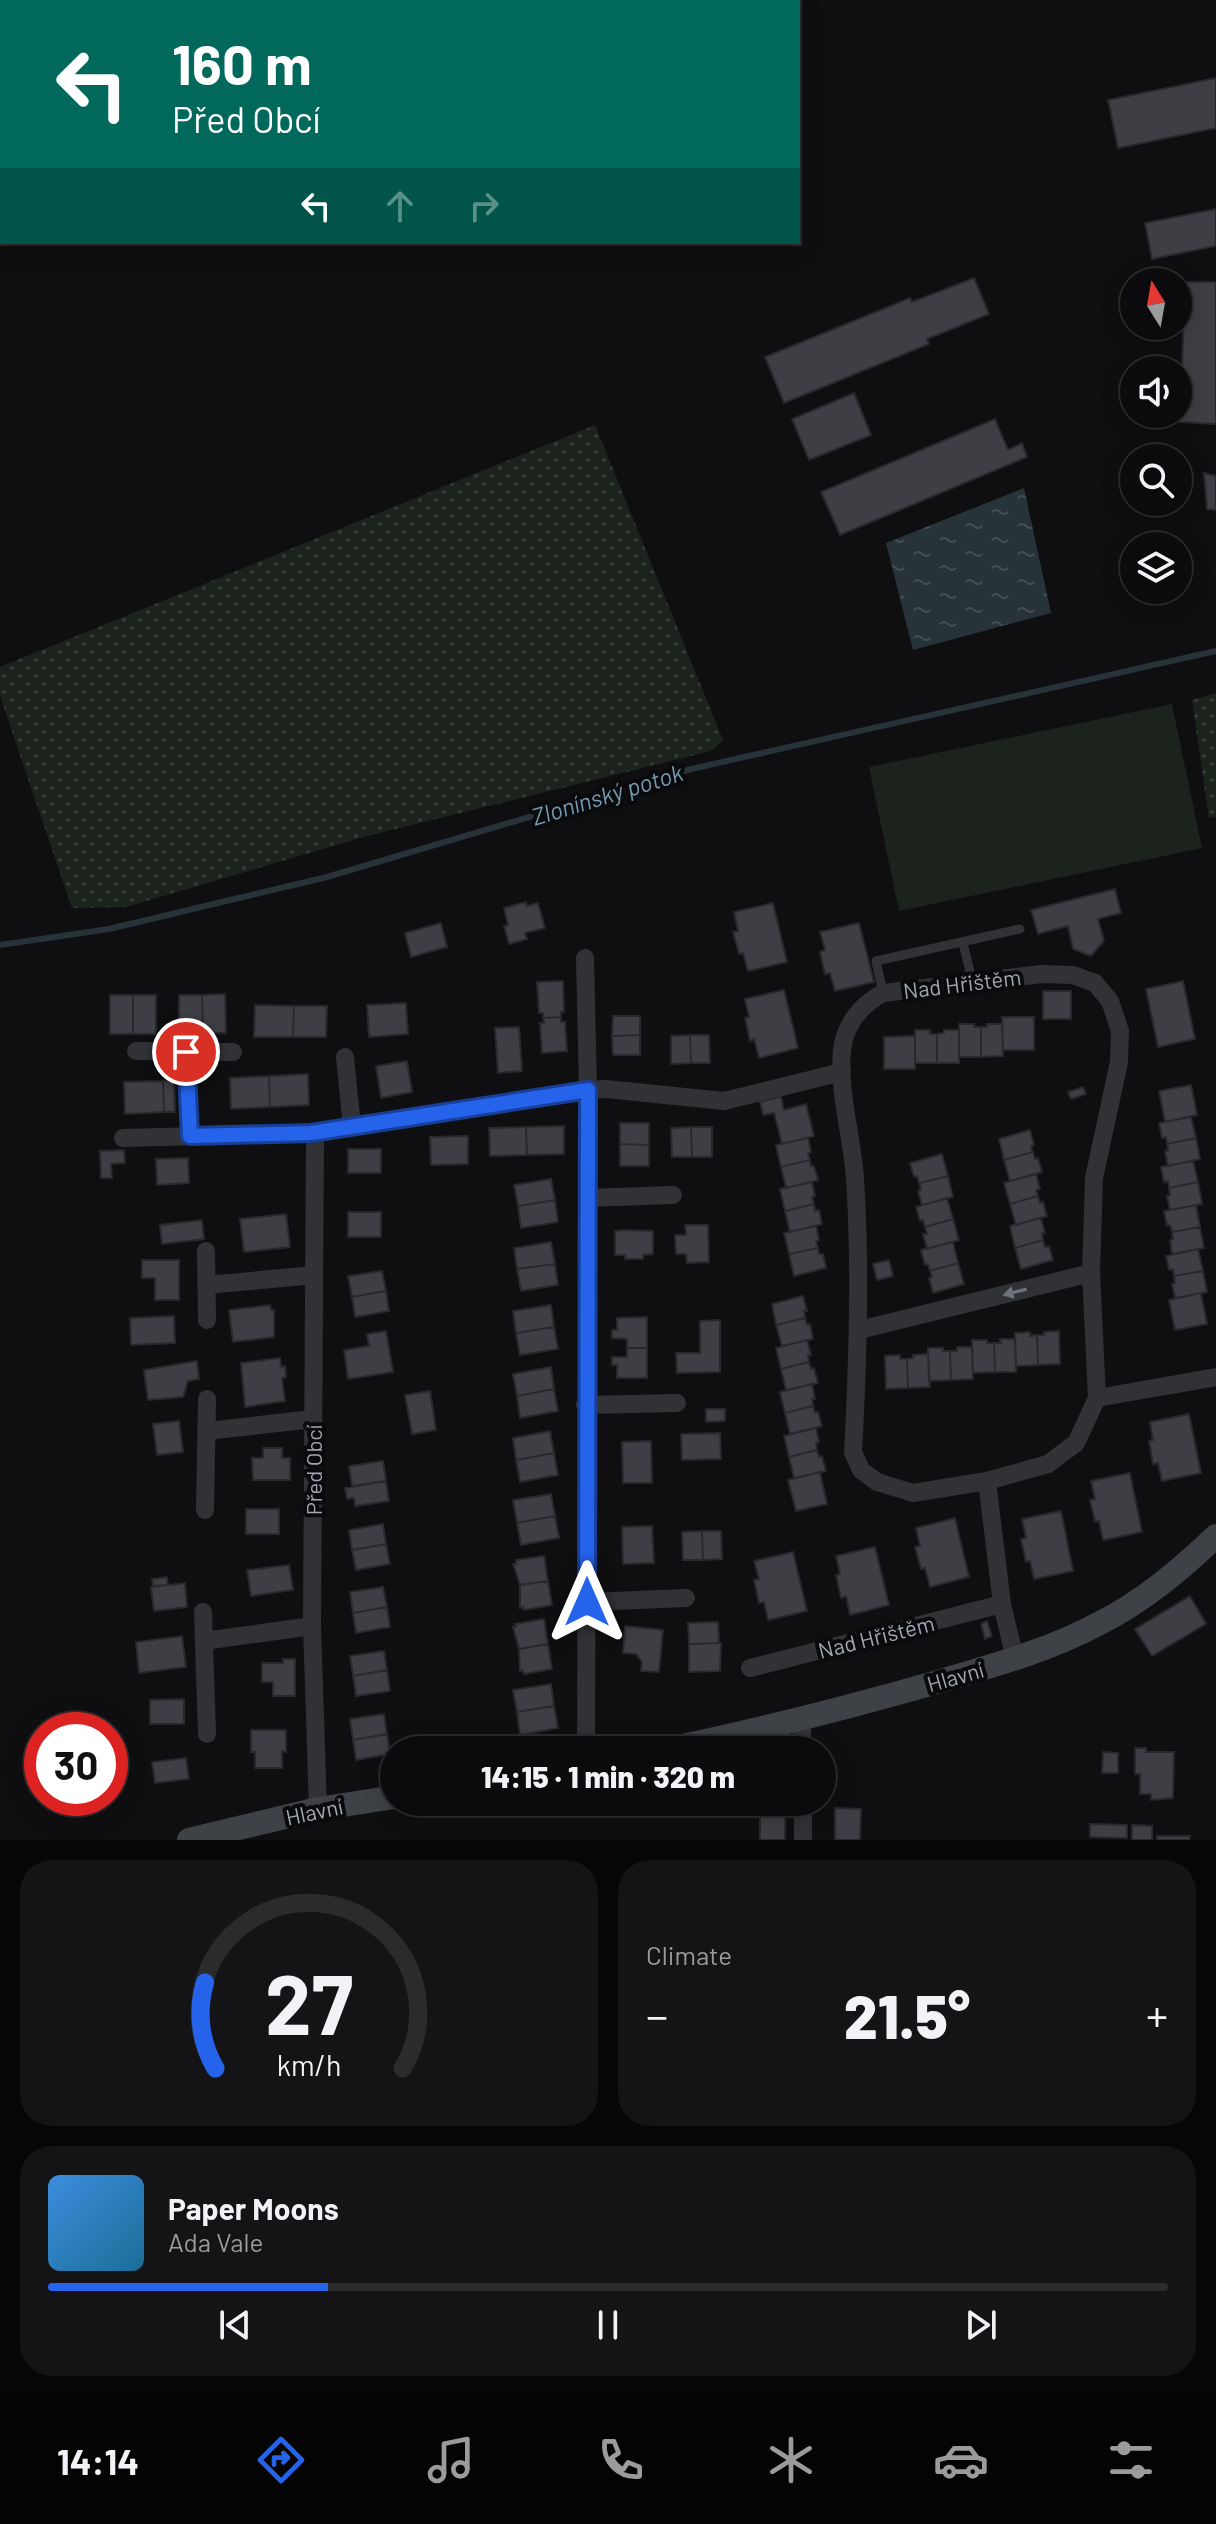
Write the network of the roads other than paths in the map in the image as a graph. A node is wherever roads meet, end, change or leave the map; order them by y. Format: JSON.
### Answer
{"nodes":[{"id":1,"x":1020,"y":929,"type":"dead end"},
{"id":2,"x":963,"y":943,"type":"junction"},
{"id":3,"x":585,"y":958,"type":"dead end"},
{"id":4,"x":972,"y":980,"type":"junction"},
{"id":5,"x":883,"y":993,"type":"junction"},
{"id":6,"x":136,"y":1051,"type":"dead end"},
{"id":7,"x":186,"y":1052,"type":"junction"},
{"id":8,"x":233,"y":1052,"type":"dead end"},
{"id":9,"x":345,"y":1057,"type":"dead end"},
{"id":10,"x":842,"y":1072,"type":"junction"},
{"id":11,"x":588,"y":1090,"type":"junction"},
{"id":12,"x":352,"y":1127,"type":"junction"},
{"id":13,"x":311,"y":1133,"type":"junction"},
{"id":14,"x":190,"y":1136,"type":"junction"},
{"id":15,"x":123,"y":1138,"type":"dead end"},
{"id":16,"x":673,"y":1195,"type":"dead end"},
{"id":17,"x":587,"y":1198,"type":"junction"},
{"id":18,"x":206,"y":1251,"type":"dead end"},
{"id":19,"x":1091,"y":1273,"type":"junction"},
{"id":20,"x":314,"y":1275,"type":"junction"},
{"id":21,"x":207,"y":1285,"type":"junction"},
{"id":22,"x":207,"y":1320,"type":"dead end"},
{"id":23,"x":859,"y":1330,"type":"junction"},
{"id":24,"x":1216,"y":1377,"type":"edge"},
{"id":25,"x":1097,"y":1398,"type":"junction"},
{"id":26,"x":207,"y":1399,"type":"dead end"},
{"id":27,"x":677,"y":1403,"type":"dead end"},
{"id":28,"x":585,"y":1405,"type":"junction"},
{"id":29,"x":313,"y":1419,"type":"junction"},
{"id":30,"x":207,"y":1431,"type":"junction"},
{"id":31,"x":987,"y":1481,"type":"junction"},
{"id":32,"x":205,"y":1510,"type":"dead end"},
{"id":33,"x":1214,"y":1542,"type":"edge"},
{"id":34,"x":686,"y":1598,"type":"dead end"},
{"id":35,"x":587,"y":1602,"type":"junction"},
{"id":36,"x":1002,"y":1604,"type":"junction"},
{"id":37,"x":203,"y":1612,"type":"dead end"},
{"id":38,"x":312,"y":1626,"type":"junction"},
{"id":39,"x":204,"y":1641,"type":"junction"},
{"id":40,"x":1015,"y":1659,"type":"junction"},
{"id":41,"x":750,"y":1668,"type":"dead end"},
{"id":42,"x":802,"y":1717,"type":"junction"},
{"id":43,"x":207,"y":1734,"type":"dead end"},
{"id":44,"x":586,"y":1736,"type":"edge"},
{"id":45,"x":723,"y":1736,"type":"edge"},
{"id":46,"x":802,"y":1736,"type":"edge"},
{"id":47,"x":380,"y":1799,"type":"edge"},
{"id":48,"x":318,"y":1809,"type":"junction"},
{"id":49,"x":803,"y":1816,"type":"edge"},
{"id":50,"x":189,"y":1840,"type":"edge"},
{"id":51,"x":803,"y":1840,"type":"edge"}],
"edges":[{"from":1,"to":2,"type":"lane"},
{"from":2,"to":4,"type":"lane"},
{"from":2,"to":5,"type":"lane"},
{"from":3,"to":11,"type":"street"},
{"from":4,"to":5,"type":"street","name":"Nad Hřištěm"},
{"from":4,"to":19,"type":"street","name":"Nad Hřištěm"},
{"from":5,"to":10,"type":"street","name":"Nad Hřištěm"},
{"from":6,"to":7,"type":"street"},
{"from":7,"to":8,"type":"street"},
{"from":7,"to":14,"type":"street"},
{"from":9,"to":12,"type":"street"},
{"from":10,"to":11,"type":"street"},
{"from":10,"to":23,"type":"street","name":"Nad Hřištěm"},
{"from":11,"to":12,"type":"street"},
{"from":11,"to":17,"type":"street"},
{"from":12,"to":13,"type":"street"},
{"from":13,"to":14,"type":"street"},
{"from":13,"to":20,"type":"street","name":"Před Obcí"},
{"from":14,"to":15,"type":"street"},
{"from":16,"to":17,"type":"street"},
{"from":17,"to":28,"type":"street"},
{"from":18,"to":21,"type":"street"},
{"from":19,"to":23,"type":"street","one_way":true},
{"from":19,"to":25,"type":"street","name":"Nad Hřištěm"},
{"from":20,"to":21,"type":"street"},
{"from":20,"to":29,"type":"street","name":"Před Obcí"},
{"from":21,"to":22,"type":"street"},
{"from":23,"to":31,"type":"street","name":"Nad Hřištěm"},
{"from":24,"to":25,"type":"street"},
{"from":25,"to":31,"type":"street","name":"Nad Hřištěm"},
{"from":26,"to":30,"type":"street"},
{"from":27,"to":28,"type":"street"},
{"from":28,"to":35,"type":"street"},
{"from":29,"to":30,"type":"street"},
{"from":29,"to":38,"type":"street","name":"Před Obcí"},
{"from":30,"to":32,"type":"street"},
{"from":31,"to":36,"type":"street"},
{"from":33,"to":40,"type":"street","name":"Hlavní"},
{"from":34,"to":35,"type":"street"},
{"from":35,"to":44,"type":"street"},
{"from":36,"to":40,"type":"street"},
{"from":36,"to":41,"type":"street","name":"Nad Hřištěm"},
{"from":37,"to":39,"type":"street"},
{"from":38,"to":39,"type":"street"},
{"from":38,"to":48,"type":"street","name":"Před Obcí"},
{"from":39,"to":43,"type":"street"},
{"from":40,"to":42,"type":"street","name":"Hlavní"},
{"from":42,"to":45,"type":"street","name":"Hlavní"},
{"from":42,"to":46,"type":"street"},
{"from":47,"to":48,"type":"street","name":"Hlavní"},
{"from":48,"to":50,"type":"street","name":"Hlavní"},
{"from":49,"to":51,"type":"street"}]}
